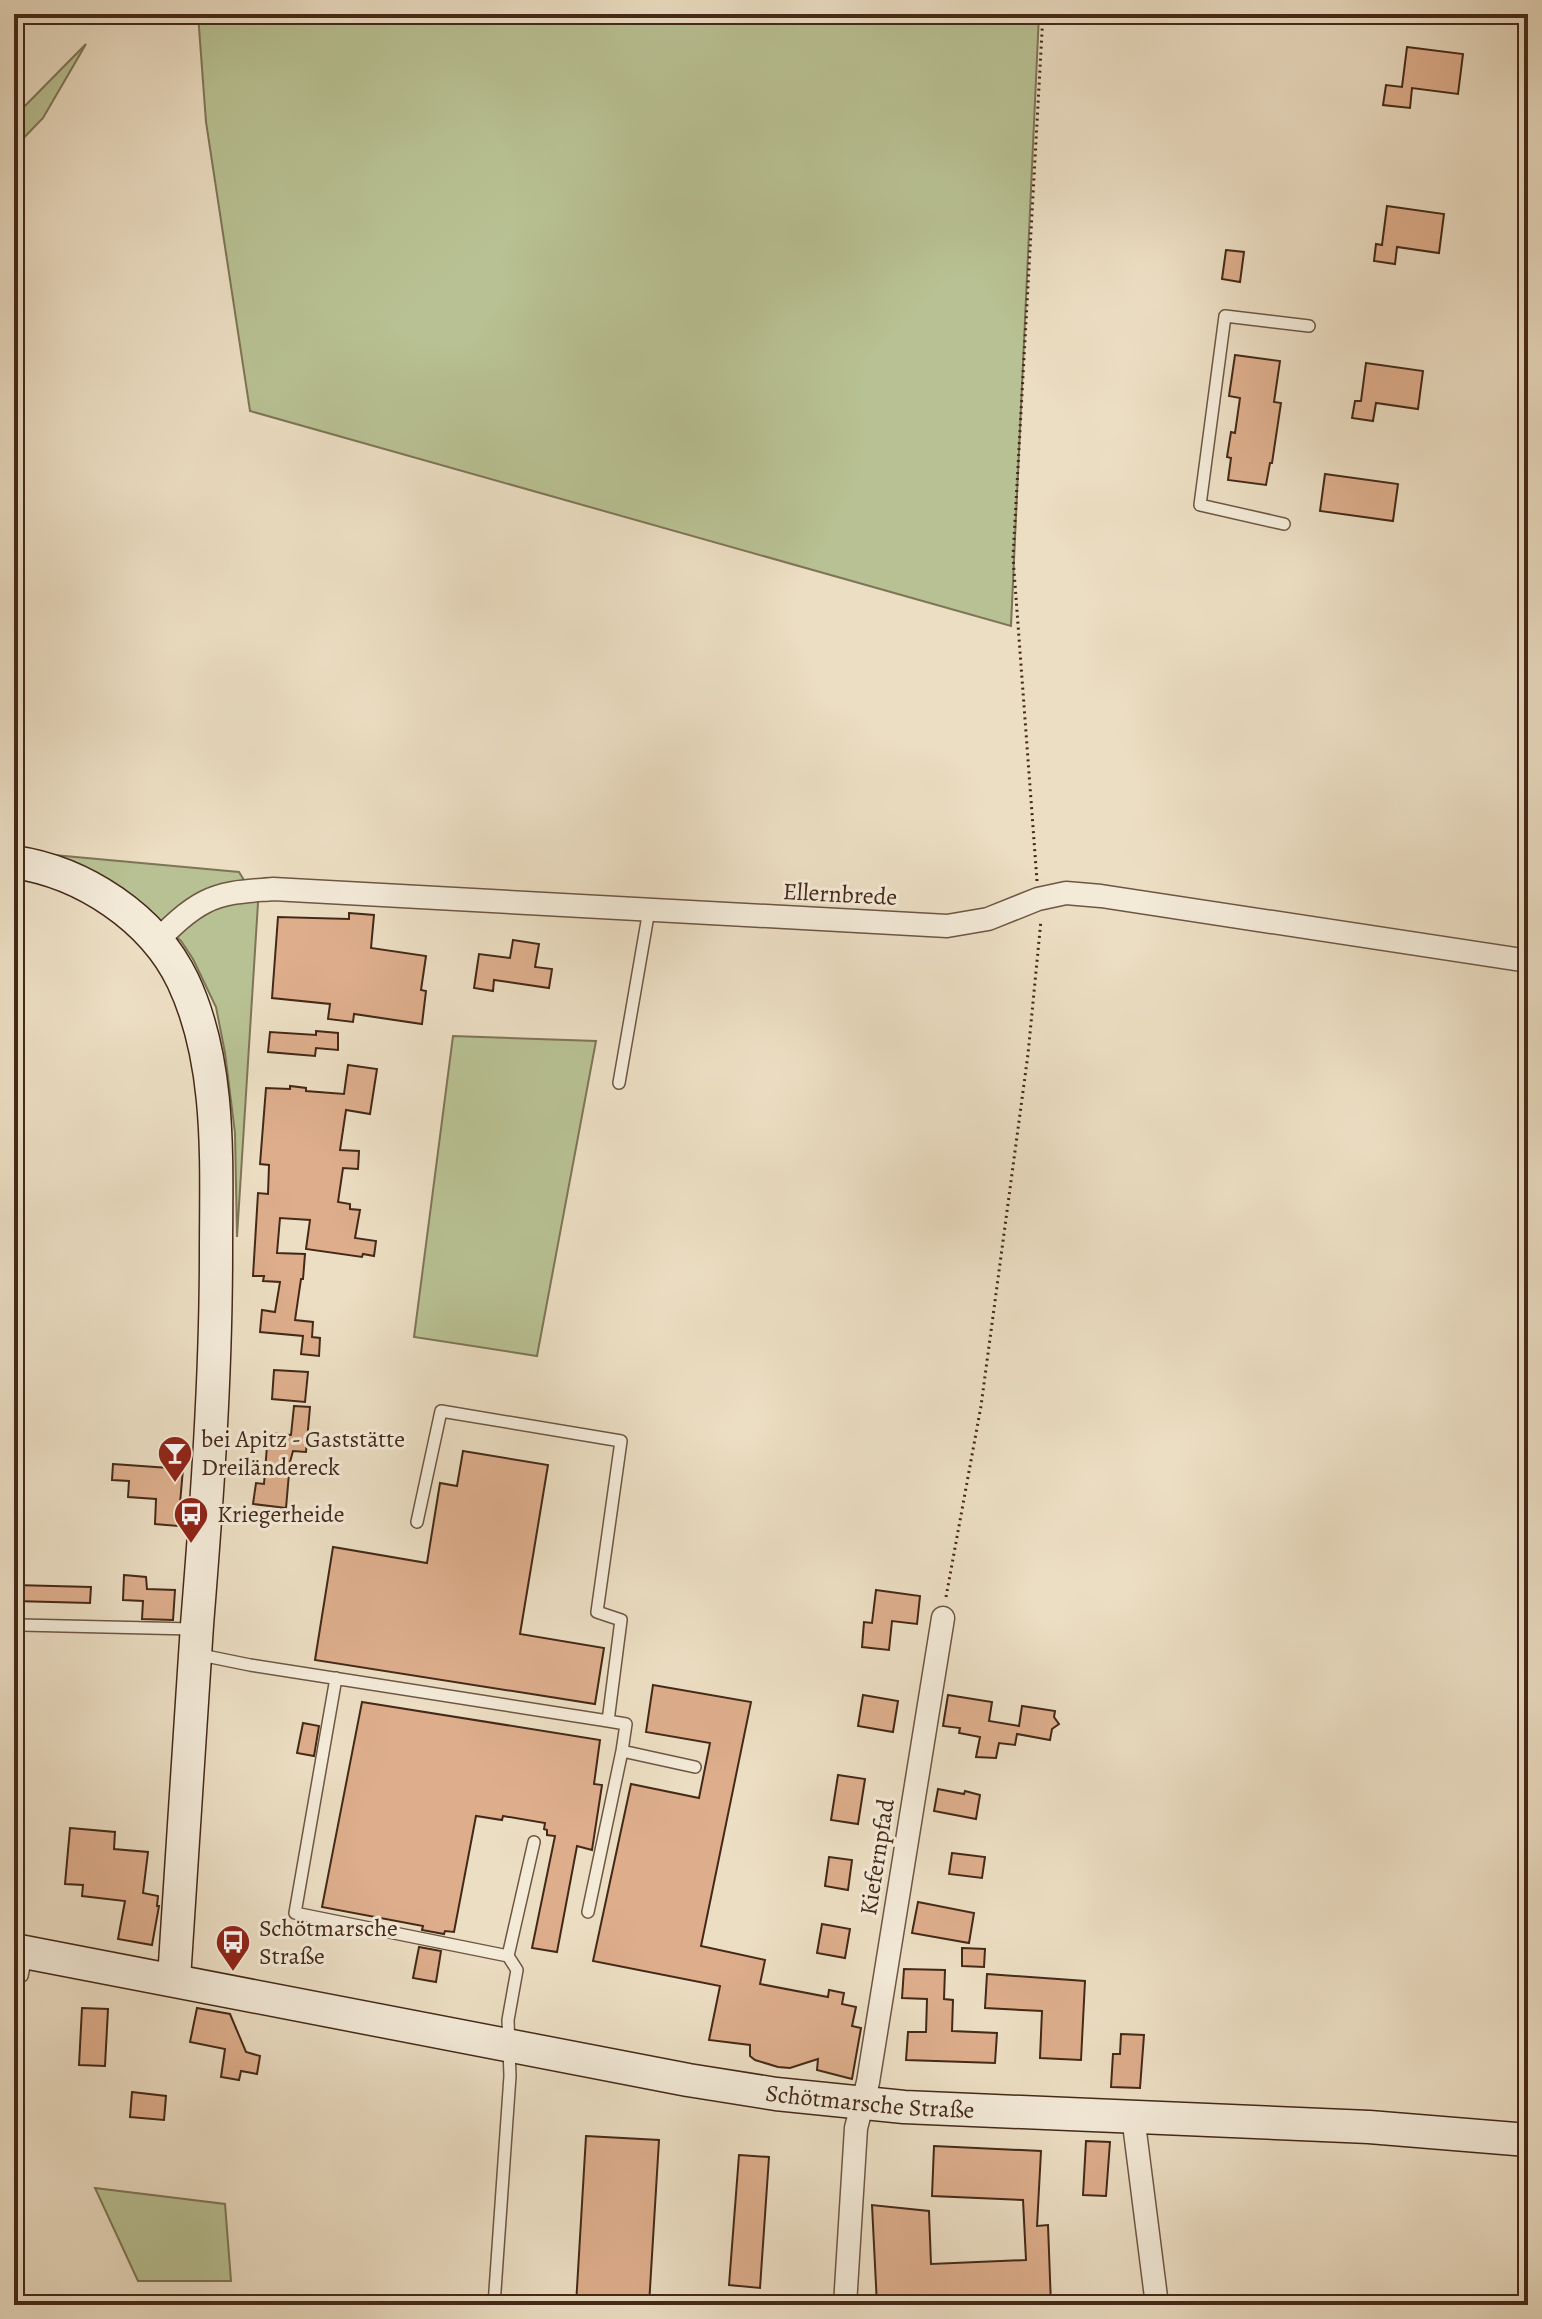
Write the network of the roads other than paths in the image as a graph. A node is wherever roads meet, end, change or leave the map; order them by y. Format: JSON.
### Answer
{"nodes":[{"id":1,"x":1309,"y":326,"type":"dead end"},
{"id":2,"x":1284,"y":524,"type":"dead end"},
{"id":3,"x":14,"y":862,"type":"edge"},
{"id":4,"x":649,"y":910,"type":"junction"},
{"id":5,"x":156,"y":942,"type":"junction"},
{"id":6,"x":1528,"y":961,"type":"edge"},
{"id":7,"x":619,"y":1083,"type":"dead end"},
{"id":8,"x":417,"y":1522,"type":"dead end"},
{"id":9,"x":943,"y":1618,"type":"road end"},
{"id":10,"x":21,"y":1625,"type":"dead end"},
{"id":11,"x":196,"y":1642,"type":"junction"},
{"id":12,"x":336,"y":1678,"type":"junction"},
{"id":13,"x":608,"y":1721,"type":"junction"},
{"id":14,"x":622,"y":1751,"type":"junction"},
{"id":15,"x":695,"y":1767,"type":"dead end"},
{"id":16,"x":534,"y":1842,"type":"dead end"},
{"id":17,"x":588,"y":1912,"type":"dead end"},
{"id":18,"x":508,"y":1956,"type":"junction"},
{"id":19,"x":21,"y":1959,"type":"edge"},
{"id":20,"x":174,"y":1979,"type":"junction"},
{"id":21,"x":510,"y":2045,"type":"junction"},
{"id":22,"x":862,"y":2103,"type":"junction"},
{"id":23,"x":1133,"y":2116,"type":"junction"},
{"id":24,"x":1528,"y":2140,"type":"edge"},
{"id":25,"x":494,"y":2305,"type":"edge"},
{"id":26,"x":845,"y":2305,"type":"edge"},
{"id":27,"x":1157,"y":2305,"type":"edge"}],
"edges":[{"from":1,"to":2,"type":"lane"},
{"from":3,"to":5,"type":"street"},
{"from":4,"to":5,"type":"street","name":"Ellernbrede"},
{"from":4,"to":6,"type":"street","name":"Ellernbrede"},
{"from":4,"to":7,"type":"lane"},
{"from":5,"to":11,"type":"street"},
{"from":8,"to":13,"type":"lane"},
{"from":9,"to":22,"type":"street","name":"Kiefernpfad"},
{"from":10,"to":11,"type":"lane"},
{"from":11,"to":12,"type":"lane"},
{"from":11,"to":20,"type":"street"},
{"from":12,"to":13,"type":"lane"},
{"from":12,"to":18,"type":"lane"},
{"from":13,"to":14,"type":"lane"},
{"from":14,"to":15,"type":"lane"},
{"from":14,"to":17,"type":"lane"},
{"from":16,"to":18,"type":"lane"},
{"from":18,"to":21,"type":"lane"},
{"from":19,"to":20,"type":"street","name":"Schötmarsche Straße"},
{"from":20,"to":21,"type":"street","name":"Schötmarsche Straße"},
{"from":21,"to":22,"type":"street","name":"Schötmarsche Straße"},
{"from":21,"to":25,"type":"lane"},
{"from":22,"to":23,"type":"street","name":"Schötmarsche Straße"},
{"from":22,"to":26,"type":"street","name":"Kiefernpfad"},
{"from":23,"to":24,"type":"street","name":"Schötmarsche Straße"},
{"from":23,"to":27,"type":"street"}]}
